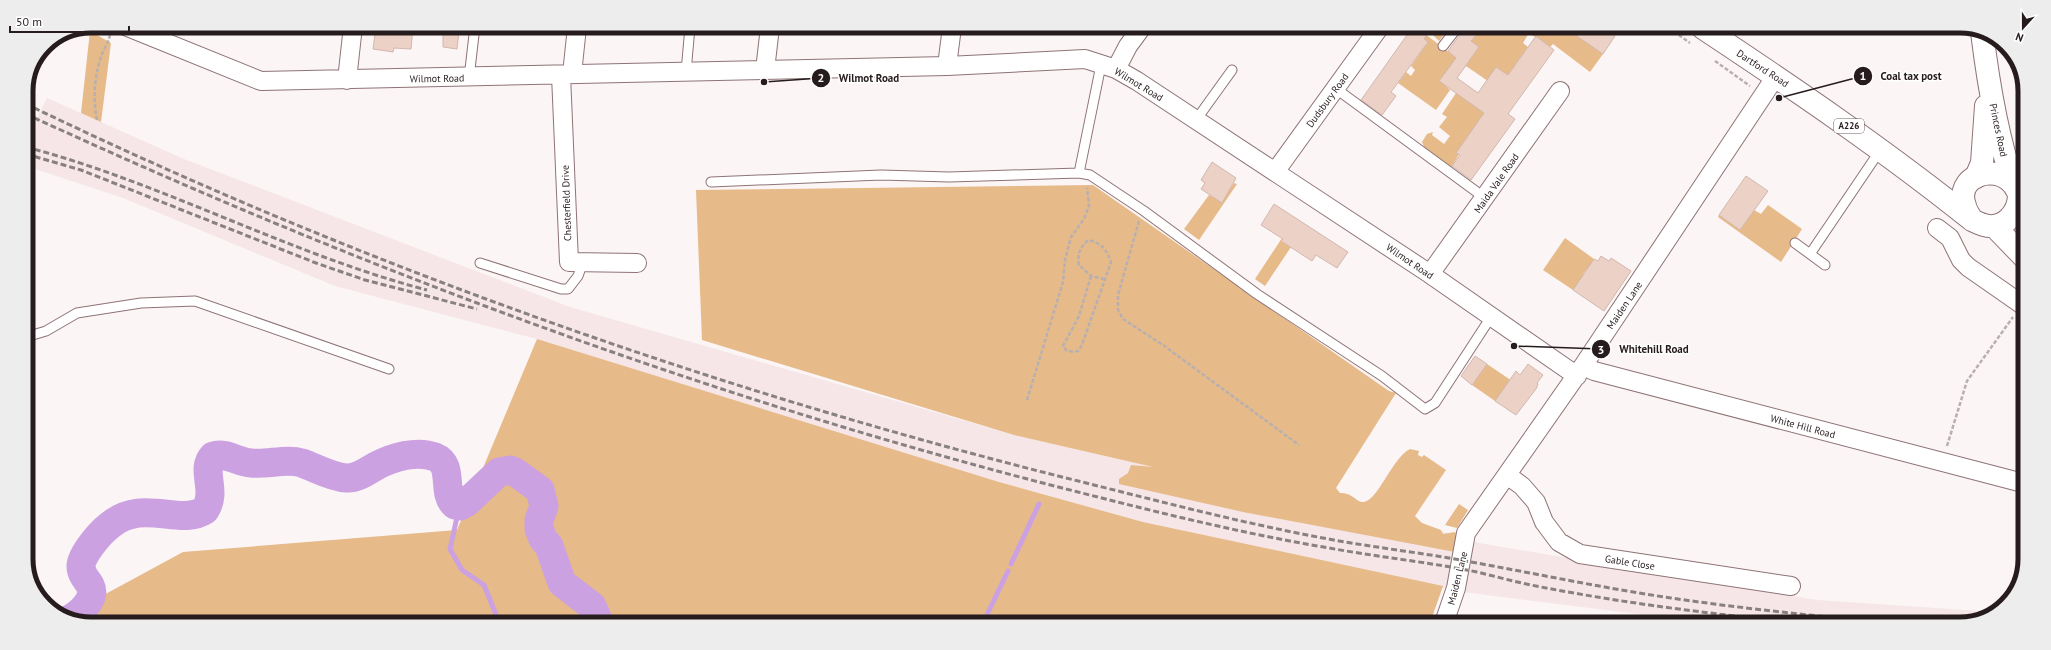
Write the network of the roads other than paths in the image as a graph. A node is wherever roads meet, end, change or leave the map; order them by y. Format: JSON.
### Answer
{"nodes":[{"id":1,"x":142,"y":33,"type":"edge"},
{"id":2,"x":352,"y":33,"type":"edge"},
{"id":3,"x":474,"y":33,"type":"edge"},
{"id":4,"x":576,"y":33,"type":"edge"},
{"id":5,"x":689,"y":33,"type":"edge"},
{"id":6,"x":769,"y":33,"type":"edge"},
{"id":7,"x":951,"y":33,"type":"edge"},
{"id":8,"x":1138,"y":33,"type":"edge"},
{"id":9,"x":1375,"y":33,"type":"edge"},
{"id":10,"x":1453,"y":33,"type":"edge"},
{"id":11,"x":1698,"y":36,"type":"edge"},
{"id":12,"x":1983,"y":38,"type":"edge"},
{"id":13,"x":1443,"y":46,"type":"dead end"},
{"id":14,"x":947,"y":66,"type":"junction"},
{"id":15,"x":1109,"y":67,"type":"junction"},
{"id":16,"x":764,"y":70,"type":"junction"},
{"id":17,"x":1232,"y":70,"type":"dead end"},
{"id":18,"x":686,"y":72,"type":"junction"},
{"id":19,"x":566,"y":75,"type":"junction"},
{"id":20,"x":1776,"y":76,"type":"junction"},
{"id":21,"x":1987,"y":76,"type":"junction"},
{"id":22,"x":469,"y":78,"type":"junction"},
{"id":23,"x":347,"y":80,"type":"junction"},
{"id":24,"x":1335,"y":88,"type":"junction"},
{"id":25,"x":1560,"y":91,"type":"dead end"},
{"id":26,"x":1196,"y":120,"type":"junction"},
{"id":27,"x":1881,"y":149,"type":"junction"},
{"id":28,"x":1275,"y":172,"type":"junction"},
{"id":29,"x":1079,"y":173,"type":"junction"},
{"id":30,"x":1920,"y":178,"type":"junction"},
{"id":31,"x":1971,"y":181,"type":"junction"},
{"id":32,"x":711,"y":182,"type":"dead end"},
{"id":33,"x":2018,"y":191,"type":"edge"},
{"id":34,"x":2018,"y":192,"type":"edge"},
{"id":35,"x":1485,"y":198,"type":"junction"},
{"id":36,"x":2018,"y":207,"type":"edge"},
{"id":37,"x":1972,"y":220,"type":"junction"},
{"id":38,"x":1994,"y":226,"type":"junction"},
{"id":39,"x":1937,"y":228,"type":"dead end"},
{"id":40,"x":1795,"y":243,"type":"dead end"},
{"id":41,"x":2018,"y":251,"type":"edge"},
{"id":42,"x":1810,"y":254,"type":"junction"},
{"id":43,"x":583,"y":262,"type":"junction"},
{"id":44,"x":480,"y":263,"type":"dead end"},
{"id":45,"x":637,"y":263,"type":"dead end"},
{"id":46,"x":1825,"y":265,"type":"dead end"},
{"id":47,"x":1430,"y":274,"type":"junction"},
{"id":48,"x":2018,"y":302,"type":"edge"},
{"id":49,"x":1491,"y":317,"type":"junction"},
{"id":50,"x":33,"y":335,"type":"edge"},
{"id":51,"x":390,"y":369,"type":"dead end"},
{"id":52,"x":1580,"y":371,"type":"junction"},
{"id":53,"x":1508,"y":475,"type":"junction"},
{"id":54,"x":2018,"y":482,"type":"edge"},
{"id":55,"x":1791,"y":586,"type":"dead end"},
{"id":56,"x":1446,"y":617,"type":"edge"}],
"edges":[{"from":1,"to":23,"type":"street","name":"Wilmot Road"},
{"from":2,"to":23,"type":"street"},
{"from":3,"to":22,"type":"lane"},
{"from":4,"to":19,"type":"street"},
{"from":5,"to":18,"type":"lane"},
{"from":6,"to":16,"type":"street"},
{"from":7,"to":14,"type":"street"},
{"from":8,"to":15,"type":"street"},
{"from":9,"to":24,"type":"street","name":"Dudsbury Road"},
{"from":10,"to":13,"type":"lane"},
{"from":11,"to":20,"type":"main road","name":"Dartford Road","number":"A226"},
{"from":12,"to":21,"type":"main road","name":"Princes Road"},
{"from":14,"to":15,"type":"street","name":"Wilmot Road"},
{"from":14,"to":16,"type":"street","name":"Wilmot Road"},
{"from":15,"to":26,"type":"street","name":"Wilmot Road"},
{"from":15,"to":29,"type":"lane"},
{"from":16,"to":18,"type":"street","name":"Wilmot Road"},
{"from":17,"to":26,"type":"lane"},
{"from":18,"to":19,"type":"street","name":"Wilmot Road"},
{"from":19,"to":22,"type":"street","name":"Wilmot Road"},
{"from":19,"to":43,"type":"street","name":"Chesterfield Drive"},
{"from":20,"to":27,"type":"main road","name":"Dartford Road","number":"A226"},
{"from":20,"to":52,"type":"street","name":"Maiden Lane"},
{"from":21,"to":31,"type":"main road","name":"Princes Road"},
{"from":21,"to":33,"type":"main road","name":"Princes Road"},
{"from":22,"to":23,"type":"street","name":"Wilmot Road"},
{"from":24,"to":28,"type":"street","name":"Dudsbury Road"},
{"from":24,"to":35,"type":"lane"},
{"from":25,"to":35,"type":"street","name":"Maida Vale Road"},
{"from":26,"to":28,"type":"street","name":"Wilmot Road"},
{"from":27,"to":30,"type":"main road","name":"Dartford Road","number":"A226"},
{"from":27,"to":42,"type":"lane"},
{"from":28,"to":47,"type":"street","name":"Wilmot Road"},
{"from":29,"to":32,"type":"lane"},
{"from":29,"to":49,"type":"lane"},
{"from":30,"to":31,"type":"main road","name":"Dartford Road","number":"A226"},
{"from":30,"to":37,"type":"main road","name":"Dartford Road","number":"A226"},
{"from":31,"to":34,"type":"main road"},
{"from":31,"to":37,"type":"main road"},
{"from":35,"to":47,"type":"street","name":"Maida Vale Road"},
{"from":36,"to":38,"type":"main road"},
{"from":37,"to":38,"type":"main road"},
{"from":38,"to":41,"type":"main road"},
{"from":39,"to":48,"type":"street"},
{"from":40,"to":42,"type":"lane"},
{"from":42,"to":46,"type":"lane"},
{"from":43,"to":44,"type":"lane"},
{"from":43,"to":45,"type":"street","name":"Chesterfield Drive"},
{"from":47,"to":49,"type":"street","name":"Wilmot Road"},
{"from":49,"to":52,"type":"street","name":"Wilmot Road"},
{"from":50,"to":51,"type":"lane"},
{"from":52,"to":53,"type":"street","name":"Maiden Lane"},
{"from":52,"to":54,"type":"street","name":"White Hill Road"},
{"from":53,"to":55,"type":"street","name":"Gable Close"},
{"from":53,"to":56,"type":"street","name":"Maiden Lane"}]}
